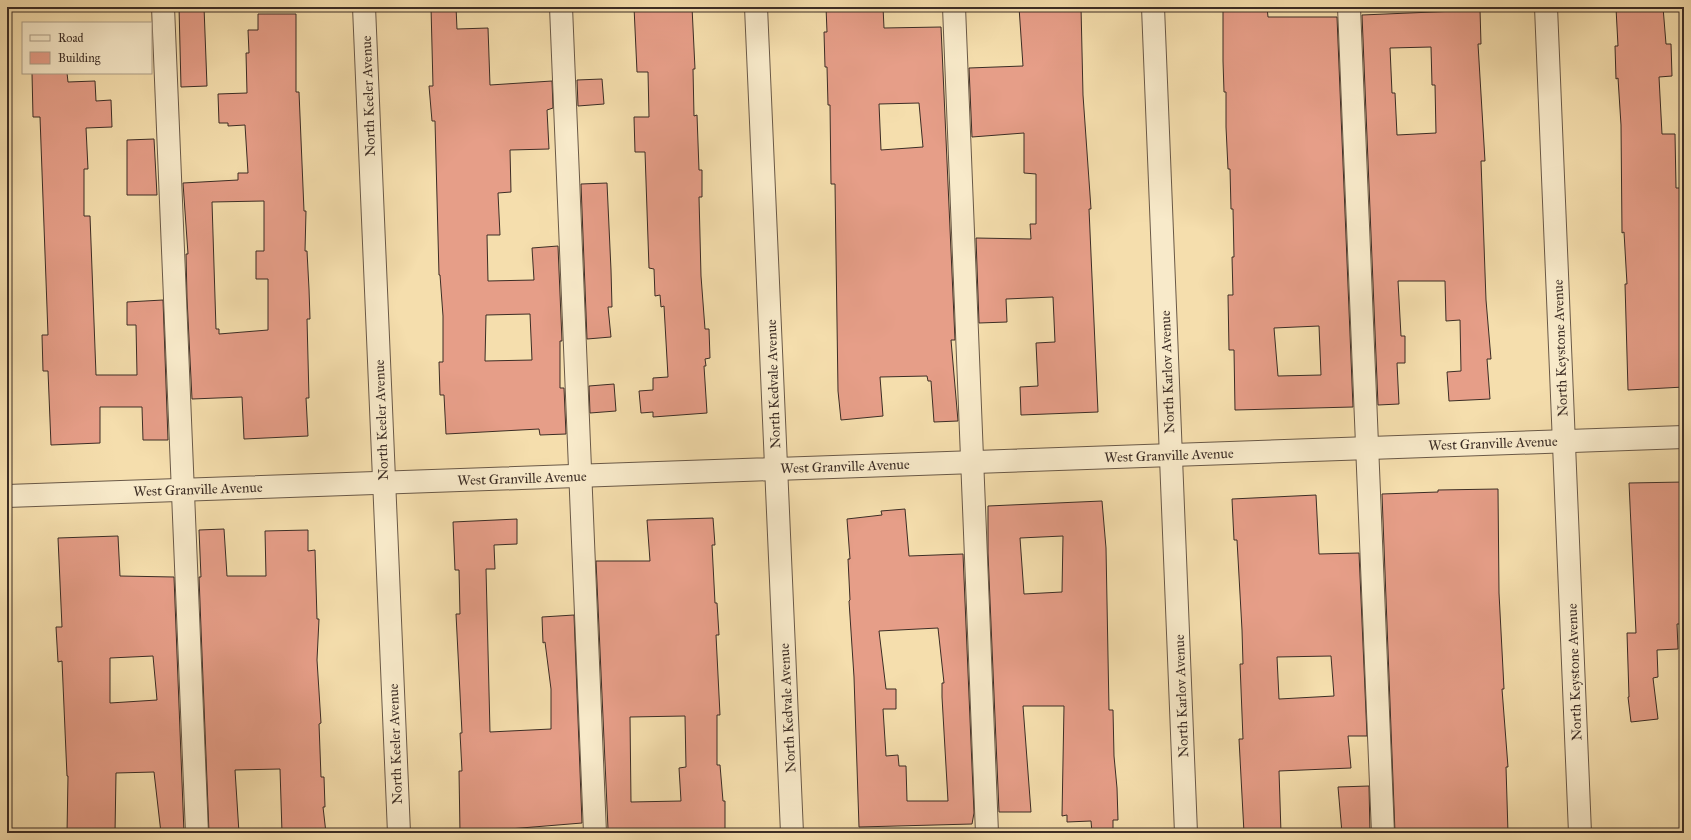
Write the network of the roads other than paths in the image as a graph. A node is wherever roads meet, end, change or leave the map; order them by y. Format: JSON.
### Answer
{"nodes":[{"id":1,"x":163,"y":7,"type":"edge"},
{"id":2,"x":364,"y":7,"type":"edge"},
{"id":3,"x":561,"y":7,"type":"edge"},
{"id":4,"x":756,"y":7,"type":"edge"},
{"id":5,"x":954,"y":7,"type":"edge"},
{"id":6,"x":1153,"y":7,"type":"edge"},
{"id":7,"x":1349,"y":7,"type":"edge"},
{"id":8,"x":1546,"y":7,"type":"edge"},
{"id":9,"x":1684,"y":437,"type":"edge"},
{"id":10,"x":1564,"y":441,"type":"junction"},
{"id":11,"x":1367,"y":448,"type":"junction"},
{"id":12,"x":1171,"y":455,"type":"junction"},
{"id":13,"x":972,"y":462,"type":"junction"},
{"id":14,"x":776,"y":468,"type":"junction"},
{"id":15,"x":581,"y":475,"type":"junction"},
{"id":16,"x":384,"y":483,"type":"junction"},
{"id":17,"x":183,"y":490,"type":"junction"},
{"id":18,"x":7,"y":496,"type":"edge"},
{"id":19,"x":197,"y":833,"type":"edge"},
{"id":20,"x":399,"y":833,"type":"edge"},
{"id":21,"x":595,"y":833,"type":"edge"},
{"id":22,"x":792,"y":833,"type":"edge"},
{"id":23,"x":987,"y":833,"type":"edge"},
{"id":24,"x":1186,"y":833,"type":"edge"},
{"id":25,"x":1383,"y":833,"type":"edge"},
{"id":26,"x":1580,"y":833,"type":"edge"}],
"edges":[{"from":1,"to":17,"type":"street"},
{"from":2,"to":16,"type":"street","name":"North Keeler Avenue"},
{"from":3,"to":15,"type":"street"},
{"from":4,"to":14,"type":"street","name":"North Kedvale Avenue"},
{"from":5,"to":13,"type":"street"},
{"from":6,"to":12,"type":"street","name":"North Karlov Avenue"},
{"from":7,"to":11,"type":"street"},
{"from":8,"to":10,"type":"street","name":"North Keystone Avenue"},
{"from":9,"to":10,"type":"street","name":"West Granville Avenue"},
{"from":10,"to":11,"type":"street","name":"West Granville Avenue"},
{"from":10,"to":26,"type":"street","name":"North Keystone Avenue"},
{"from":11,"to":12,"type":"street","name":"West Granville Avenue"},
{"from":11,"to":25,"type":"street"},
{"from":12,"to":13,"type":"street","name":"West Granville Avenue"},
{"from":12,"to":24,"type":"street","name":"North Karlov Avenue"},
{"from":13,"to":14,"type":"street","name":"West Granville Avenue"},
{"from":13,"to":23,"type":"street"},
{"from":14,"to":15,"type":"street","name":"West Granville Avenue"},
{"from":14,"to":22,"type":"street","name":"North Kedvale Avenue"},
{"from":15,"to":16,"type":"street","name":"West Granville Avenue"},
{"from":15,"to":21,"type":"street"},
{"from":16,"to":17,"type":"street","name":"West Granville Avenue"},
{"from":16,"to":20,"type":"street","name":"North Keeler Avenue"},
{"from":17,"to":18,"type":"street","name":"West Granville Avenue"},
{"from":17,"to":19,"type":"street"}]}
